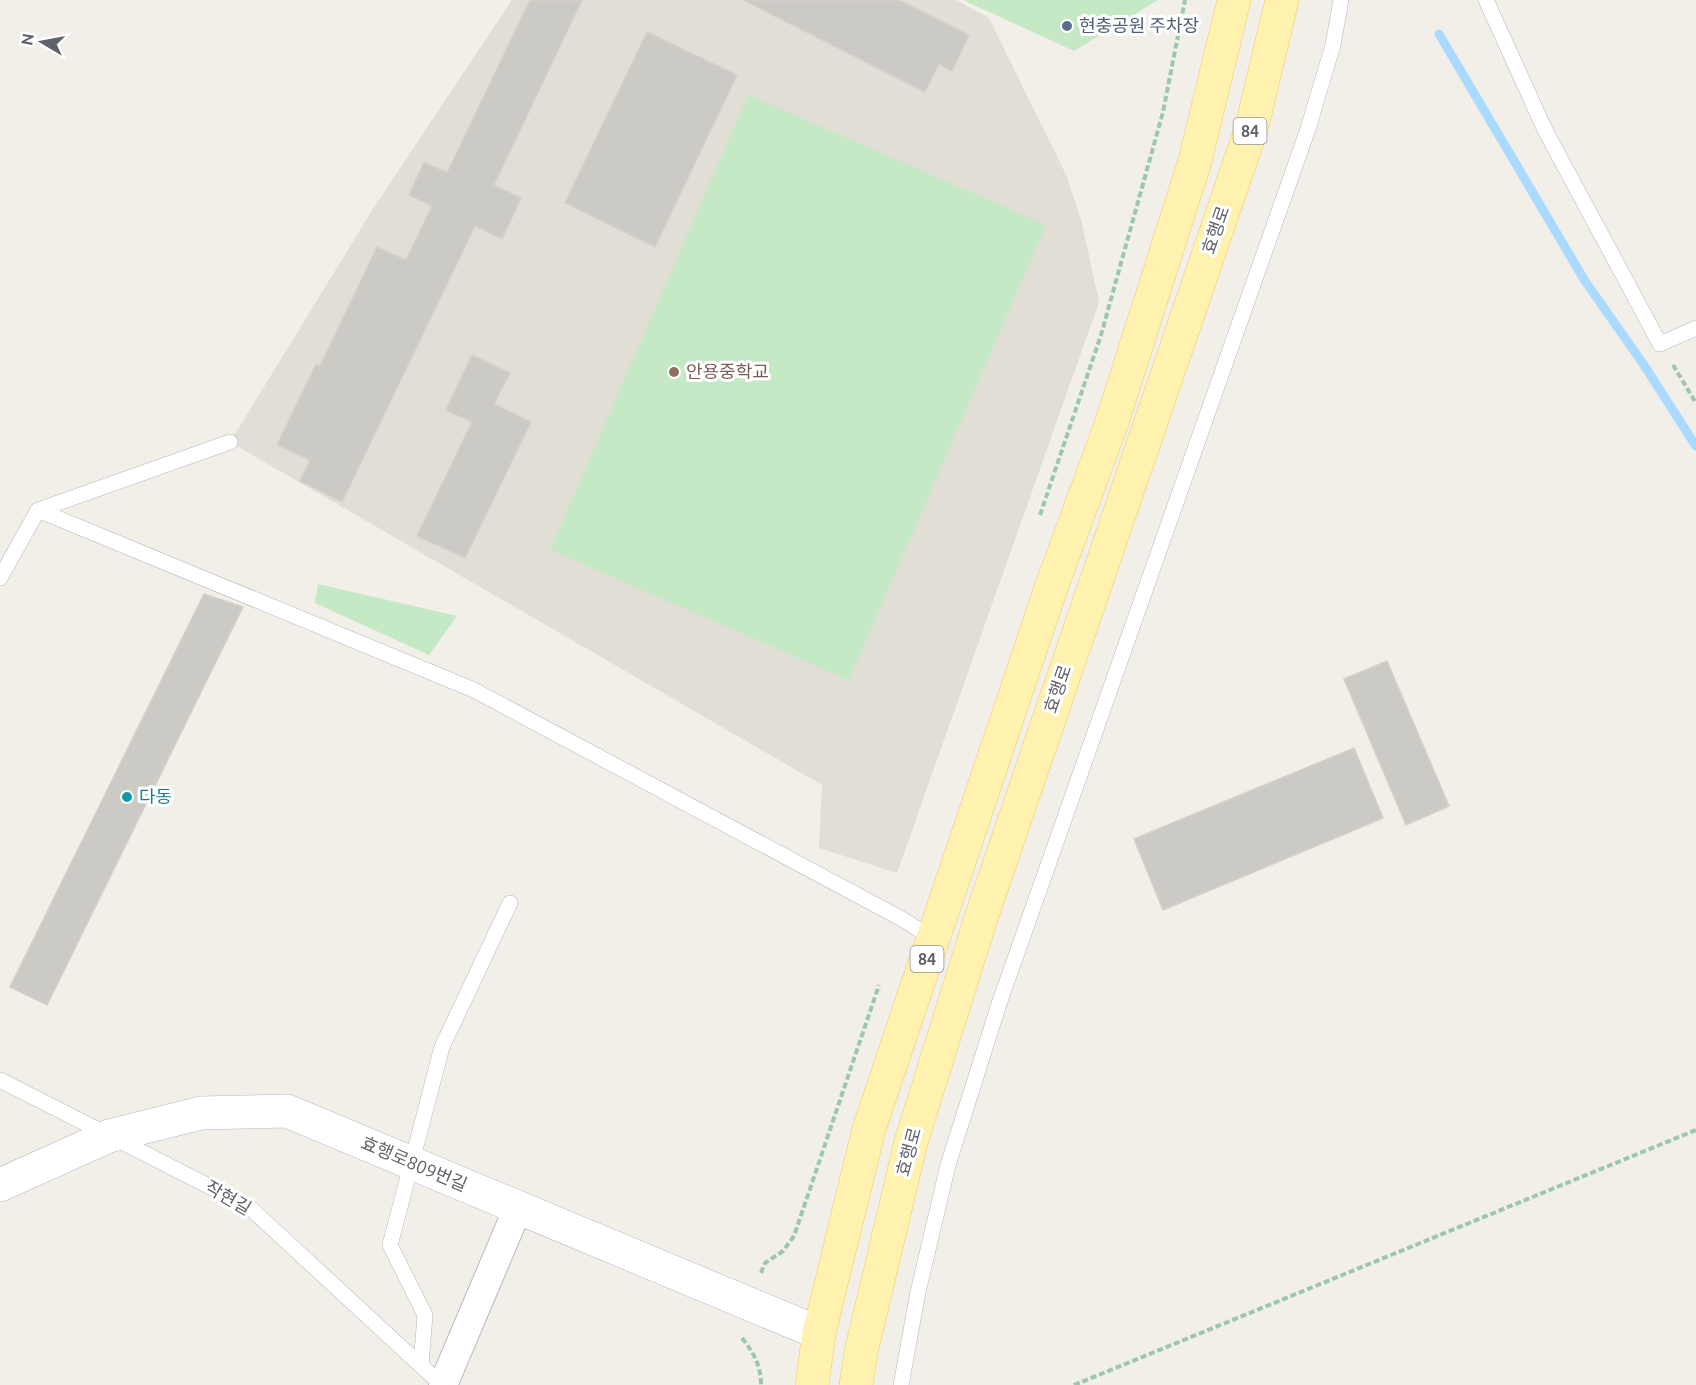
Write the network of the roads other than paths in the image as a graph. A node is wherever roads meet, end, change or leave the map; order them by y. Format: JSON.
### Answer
{"nodes":[{"id":1,"x":1234,"y":0,"type":"edge"},
{"id":2,"x":1282,"y":0,"type":"edge"},
{"id":3,"x":1341,"y":0,"type":"edge"},
{"id":4,"x":1486,"y":0,"type":"edge"},
{"id":5,"x":1166,"y":248,"type":"junction"},
{"id":6,"x":1206,"y":259,"type":"junction"},
{"id":7,"x":1696,"y":328,"type":"edge"},
{"id":8,"x":230,"y":441,"type":"dead end"},
{"id":9,"x":38,"y":510,"type":"junction"},
{"id":10,"x":0,"y":578,"type":"edge"},
{"id":11,"x":1052,"y":588,"type":"junction"},
{"id":12,"x":1088,"y":603,"type":"junction"},
{"id":13,"x":510,"y":903,"type":"dead end"},
{"id":14,"x":934,"y":939,"type":"junction"},
{"id":15,"x":0,"y":1080,"type":"edge"},
{"id":16,"x":869,"y":1129,"type":"junction"},
{"id":17,"x":109,"y":1136,"type":"junction"},
{"id":18,"x":911,"y":1142,"type":"junction"},
{"id":19,"x":411,"y":1164,"type":"junction"},
{"id":20,"x":0,"y":1185,"type":"edge"},
{"id":21,"x":518,"y":1208,"type":"junction"},
{"id":22,"x":819,"y":1333,"type":"junction"},
{"id":23,"x":421,"y":1365,"type":"junction"},
{"id":24,"x":442,"y":1385,"type":"edge"},
{"id":25,"x":812,"y":1385,"type":"edge"},
{"id":26,"x":856,"y":1385,"type":"edge"},
{"id":27,"x":901,"y":1385,"type":"edge"}],
"edges":[{"from":1,"to":5,"type":"main road","number":"84"},
{"from":2,"to":6,"type":"main road","name":"효행로","number":"84"},
{"from":3,"to":27,"type":"lane"},
{"from":4,"to":7,"type":"lane"},
{"from":5,"to":6,"type":"main road"},
{"from":5,"to":11,"type":"main road","number":"84"},
{"from":6,"to":12,"type":"main road","name":"효행로","number":"84"},
{"from":8,"to":9,"type":"lane"},
{"from":9,"to":10,"type":"lane"},
{"from":9,"to":14,"type":"lane"},
{"from":11,"to":12,"type":"main road"},
{"from":11,"to":14,"type":"main road","number":"84"},
{"from":12,"to":18,"type":"main road","name":"효행로","number":"84"},
{"from":13,"to":19,"type":"lane"},
{"from":14,"to":16,"type":"main road","number":"84"},
{"from":15,"to":17,"type":"lane","name":"작현길"},
{"from":16,"to":18,"type":"main road"},
{"from":16,"to":22,"type":"main road","number":"84"},
{"from":17,"to":19,"type":"street","name":"효행로809번길"},
{"from":17,"to":20,"type":"street","name":"효행로809번길"},
{"from":17,"to":23,"type":"lane","name":"작현길"},
{"from":18,"to":26,"type":"main road","name":"효행로","number":"84"},
{"from":19,"to":21,"type":"street","name":"효행로809번길"},
{"from":19,"to":23,"type":"lane"},
{"from":21,"to":22,"type":"street","name":"효행로809번길"},
{"from":21,"to":24,"type":"street"},
{"from":22,"to":25,"type":"main road","number":"84"},
{"from":23,"to":24,"type":"lane","name":"작현길"}]}
